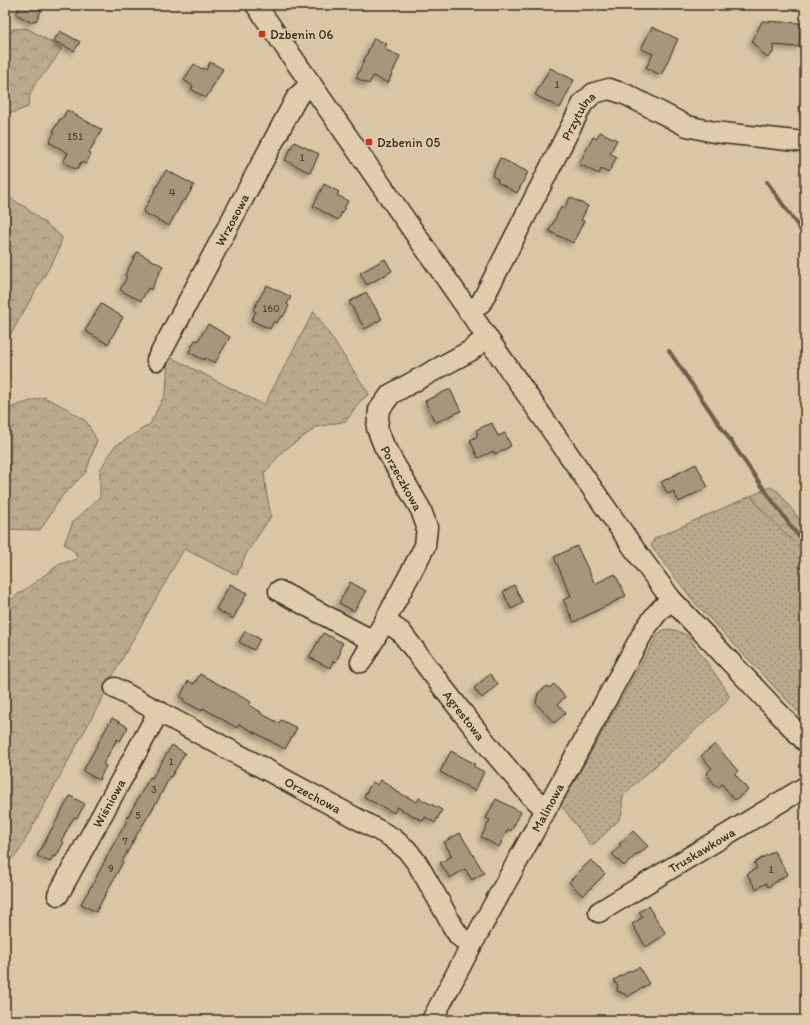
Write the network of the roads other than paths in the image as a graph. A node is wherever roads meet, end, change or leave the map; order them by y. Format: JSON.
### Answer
{"nodes":[{"id":1,"x":256,"y":5,"type":"edge"},
{"id":2,"x":311,"y":84,"type":"junction"},
{"id":3,"x":805,"y":142,"type":"edge"},
{"id":4,"x":469,"y":312,"type":"junction"},
{"id":5,"x":487,"y":337,"type":"junction"},
{"id":6,"x":157,"y":360,"type":"dead end"},
{"id":7,"x":279,"y":590,"type":"dead end"},
{"id":8,"x":670,"y":599,"type":"junction"},
{"id":9,"x":385,"y":621,"type":"junction"},
{"id":10,"x":373,"y":641,"type":"junction"},
{"id":11,"x":361,"y":662,"type":"dead end"},
{"id":12,"x":115,"y":688,"type":"dead end"},
{"id":13,"x":159,"y":712,"type":"junction"},
{"id":14,"x":805,"y":741,"type":"edge"},
{"id":15,"x":805,"y":787,"type":"edge"},
{"id":16,"x":546,"y":809,"type":"junction"},
{"id":17,"x":58,"y":895,"type":"dead end"},
{"id":18,"x":599,"y":912,"type":"dead end"},
{"id":19,"x":471,"y":946,"type":"junction"},
{"id":20,"x":432,"y":1020,"type":"edge"}],
"edges":[{"from":1,"to":2,"type":"street"},
{"from":2,"to":4,"type":"street"},
{"from":2,"to":6,"type":"street","name":"Wrzosowa"},
{"from":3,"to":4,"type":"street","name":"Przytulna"},
{"from":4,"to":5,"type":"street"},
{"from":5,"to":8,"type":"street"},
{"from":5,"to":9,"type":"street","name":"Porzeczkowa"},
{"from":7,"to":10,"type":"street"},
{"from":8,"to":14,"type":"street"},
{"from":8,"to":16,"type":"street","name":"Malinowa"},
{"from":9,"to":10,"type":"street","name":"Porzeczkowa"},
{"from":9,"to":16,"type":"street","name":"Agrestowa"},
{"from":10,"to":11,"type":"street","name":"Porzeczkowa"},
{"from":12,"to":13,"type":"street","name":"Orzechowa"},
{"from":13,"to":17,"type":"street","name":"Wiśniowa"},
{"from":13,"to":19,"type":"street","name":"Orzechowa"},
{"from":15,"to":18,"type":"street","name":"Truskawkowa"},
{"from":16,"to":19,"type":"street","name":"Malinowa"},
{"from":19,"to":20,"type":"street","name":"Malinowa"}]}
